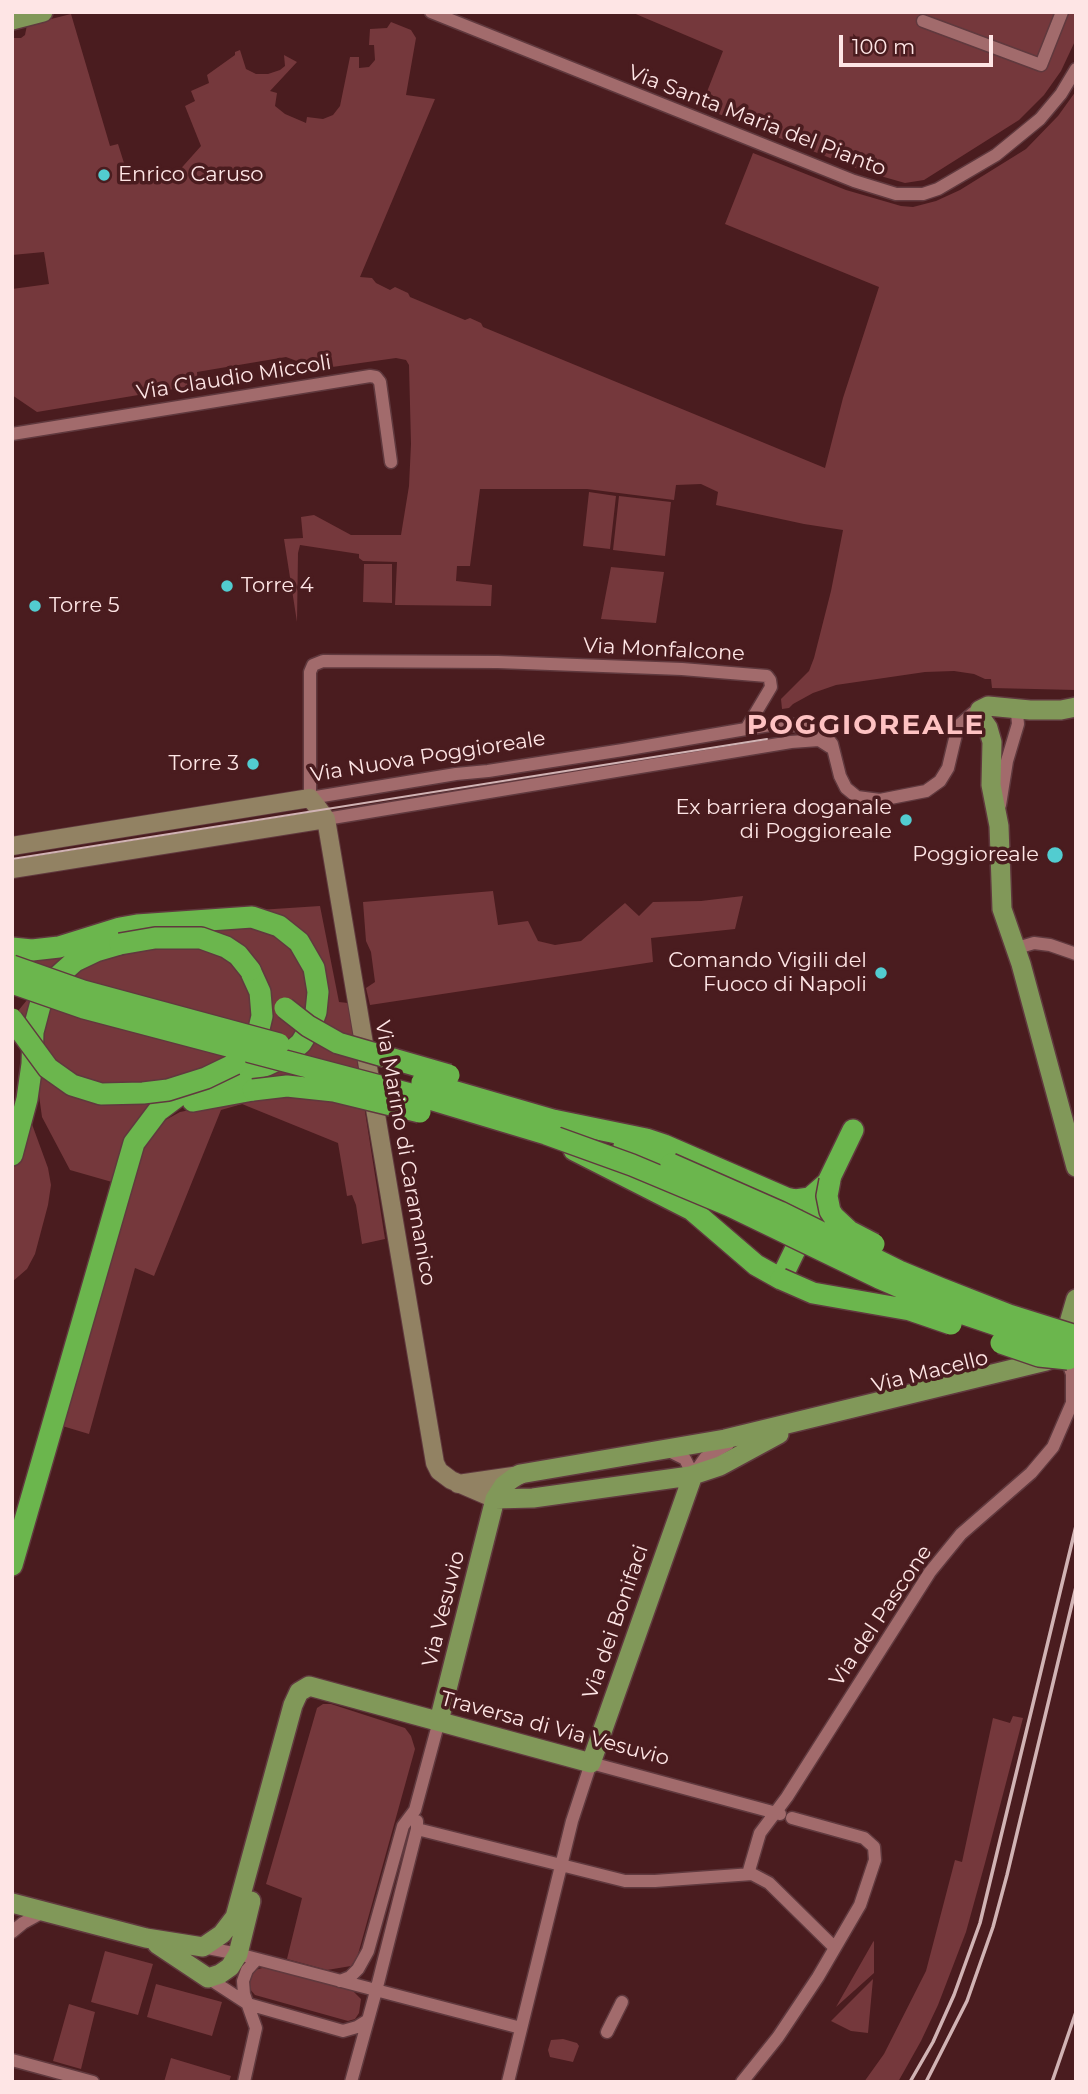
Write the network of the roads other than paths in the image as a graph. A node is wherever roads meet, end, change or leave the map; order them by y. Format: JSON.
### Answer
{"nodes":[{"id":1,"x":43,"y":12,"type":"edge"},
{"id":2,"x":431,"y":12,"type":"edge"},
{"id":3,"x":1062,"y":12,"type":"edge"},
{"id":4,"x":12,"y":20,"type":"edge"},
{"id":5,"x":923,"y":21,"type":"dead end"},
{"id":6,"x":1076,"y":69,"type":"edge"},
{"id":7,"x":12,"y":433,"type":"edge"},
{"id":8,"x":391,"y":463,"type":"dead end"},
{"id":9,"x":1076,"y":707,"type":"edge"},
{"id":10,"x":1017,"y":713,"type":"dead end"},
{"id":11,"x":978,"y":717,"type":"junction"},
{"id":12,"x":779,"y":724,"type":"junction"},
{"id":13,"x":746,"y":729,"type":"junction"},
{"id":14,"x":782,"y":743,"type":"junction"},
{"id":15,"x":835,"y":756,"type":"junction"},
{"id":16,"x":310,"y":799,"type":"junction"},
{"id":17,"x":326,"y":819,"type":"junction"},
{"id":18,"x":999,"y":826,"type":"junction"},
{"id":19,"x":12,"y":846,"type":"edge"},
{"id":20,"x":12,"y":869,"type":"edge"},
{"id":21,"x":12,"y":948,"type":"edge"},
{"id":22,"x":1017,"y":948,"type":"junction"},
{"id":23,"x":1076,"y":954,"type":"edge"},
{"id":24,"x":12,"y":966,"type":"edge"},
{"id":25,"x":250,"y":970,"type":"junction"},
{"id":26,"x":12,"y":983,"type":"edge"},
{"id":27,"x":12,"y":1019,"type":"edge"},
{"id":28,"x":146,"y":1125,"type":"junction"},
{"id":29,"x":549,"y":1127,"type":"junction"},
{"id":30,"x":853,"y":1130,"type":"dead end"},
{"id":31,"x":12,"y":1155,"type":"edge"},
{"id":32,"x":1076,"y":1167,"type":"edge"},
{"id":33,"x":830,"y":1180,"type":"junction"},
{"id":34,"x":781,"y":1279,"type":"junction"},
{"id":35,"x":1076,"y":1299,"type":"edge"},
{"id":36,"x":1073,"y":1346,"type":"edge"},
{"id":37,"x":783,"y":1428,"type":"junction"},
{"id":38,"x":744,"y":1435,"type":"junction"},
{"id":39,"x":666,"y":1450,"type":"junction"},
{"id":40,"x":527,"y":1473,"type":"junction"},
{"id":41,"x":693,"y":1475,"type":"junction"},
{"id":42,"x":663,"y":1480,"type":"junction"},
{"id":43,"x":458,"y":1484,"type":"junction"},
{"id":44,"x":533,"y":1498,"type":"junction"},
{"id":45,"x":495,"y":1499,"type":"junction"},
{"id":46,"x":12,"y":1566,"type":"edge"},
{"id":47,"x":324,"y":1689,"type":"junction"},
{"id":48,"x":439,"y":1721,"type":"junction"},
{"id":49,"x":591,"y":1763,"type":"junction"},
{"id":50,"x":415,"y":1810,"type":"junction"},
{"id":51,"x":783,"y":1815,"type":"junction"},
{"id":52,"x":417,"y":1829,"type":"junction"},
{"id":53,"x":561,"y":1866,"type":"junction"},
{"id":54,"x":748,"y":1874,"type":"junction"},
{"id":55,"x":12,"y":1903,"type":"edge"},
{"id":56,"x":43,"y":1912,"type":"junction"},
{"id":57,"x":245,"y":1924,"type":"junction"},
{"id":58,"x":12,"y":1932,"type":"edge"},
{"id":59,"x":146,"y":1938,"type":"junction"},
{"id":60,"x":203,"y":1947,"type":"junction"},
{"id":61,"x":835,"y":1948,"type":"junction"},
{"id":62,"x":254,"y":1958,"type":"junction"},
{"id":63,"x":208,"y":1978,"type":"junction"},
{"id":64,"x":340,"y":1981,"type":"junction"},
{"id":65,"x":376,"y":1991,"type":"junction"},
{"id":66,"x":622,"y":2002,"type":"dead end"},
{"id":67,"x":248,"y":2004,"type":"junction"},
{"id":68,"x":368,"y":2020,"type":"junction"},
{"id":69,"x":521,"y":2028,"type":"junction"},
{"id":70,"x":343,"y":2031,"type":"junction"},
{"id":71,"x":607,"y":2032,"type":"dead end"},
{"id":72,"x":358,"y":2054,"type":"junction"},
{"id":73,"x":12,"y":2060,"type":"edge"},
{"id":74,"x":93,"y":2082,"type":"edge"},
{"id":75,"x":244,"y":2082,"type":"edge"},
{"id":76,"x":351,"y":2082,"type":"edge"},
{"id":77,"x":508,"y":2082,"type":"edge"},
{"id":78,"x":742,"y":2082,"type":"edge"}],
"edges":[{"from":1,"to":4,"type":"main road"},
{"from":2,"to":6,"type":"street","name":"Via Santa Maria del Pianto"},
{"from":3,"to":5,"type":"street"},
{"from":7,"to":8,"type":"street","name":"Via Claudio Miccoli"},
{"from":9,"to":11,"type":"main road"},
{"from":10,"to":18,"type":"street"},
{"from":11,"to":15,"type":"street","name":"Via Nuova Poggioreale"},
{"from":11,"to":18,"type":"main road"},
{"from":12,"to":13,"type":"street","name":"Via Nuova Poggioreale"},
{"from":12,"to":14,"type":"street"},
{"from":12,"to":15,"type":"street","name":"Via Nuova Poggioreale"},
{"from":13,"to":16,"type":"street","name":"Via Nuova Poggioreale"},
{"from":13,"to":16,"type":"street","name":"Via Monfalcone"},
{"from":14,"to":15,"type":"street","name":"Via Nuova Poggioreale"},
{"from":14,"to":17,"type":"street","name":"Via Nuova Poggioreale"},
{"from":16,"to":17,"type":"main road"},
{"from":16,"to":19,"type":"main road","name":"Via Nuova Poggioreale"},
{"from":17,"to":20,"type":"main road","name":"Via Nuova Poggioreale"},
{"from":17,"to":43,"type":"main road","name":"Via Marino di Caramanico"},
{"from":18,"to":22,"type":"main road"},
{"from":21,"to":28,"type":"highway"},
{"from":22,"to":23,"type":"street"},
{"from":22,"to":32,"type":"main road"},
{"from":24,"to":29,"type":"highway","bridge":true},
{"from":25,"to":27,"type":"highway","bridge":true},
{"from":25,"to":29,"type":"highway","bridge":true},
{"from":25,"to":31,"type":"highway","bridge":true},
{"from":26,"to":29,"type":"highway","bridge":true},
{"from":28,"to":29,"type":"highway","bridge":true},
{"from":28,"to":46,"type":"highway"},
{"from":29,"to":33,"type":"highway"},
{"from":29,"to":34,"type":"highway","bridge":true},
{"from":29,"to":36,"type":"highway","bridge":true},
{"from":30,"to":33,"type":"highway"},
{"from":33,"to":34,"type":"highway","bridge":true},
{"from":33,"to":36,"type":"highway","bridge":true},
{"from":34,"to":36,"type":"highway","bridge":true},
{"from":35,"to":36,"type":"main road"},
{"from":36,"to":37,"type":"main road","name":"Via Macello"},
{"from":36,"to":51,"type":"street","name":"Via del Pascone"},
{"from":37,"to":38,"type":"main road"},
{"from":37,"to":41,"type":"main road"},
{"from":38,"to":39,"type":"main road"},
{"from":38,"to":41,"type":"street"},
{"from":39,"to":40,"type":"main road"},
{"from":39,"to":41,"type":"street"},
{"from":39,"to":42,"type":"street"},
{"from":40,"to":43,"type":"main road"},
{"from":40,"to":44,"type":"street"},
{"from":40,"to":45,"type":"main road"},
{"from":41,"to":42,"type":"main road"},
{"from":41,"to":49,"type":"main road","name":"Via dei Bonifaci"},
{"from":42,"to":44,"type":"main road"},
{"from":43,"to":45,"type":"main road"},
{"from":44,"to":45,"type":"main road"},
{"from":45,"to":48,"type":"main road","name":"Via Vesuvio"},
{"from":47,"to":48,"type":"main road","name":"Traversa di Via Vesuvio"},
{"from":47,"to":57,"type":"main road"},
{"from":47,"to":60,"type":"main road"},
{"from":48,"to":49,"type":"main road","name":"Traversa di Via Vesuvio"},
{"from":48,"to":50,"type":"street","name":"Via Vesuvio"},
{"from":49,"to":51,"type":"street","name":"Traversa di Via Vesuvio"},
{"from":49,"to":53,"type":"street","name":"Via dei Bonifaci"},
{"from":50,"to":52,"type":"street","name":"Via Vesuvio"},
{"from":50,"to":64,"type":"street","name":"Via Vesuvio"},
{"from":51,"to":54,"type":"street","name":"Via del Pascone"},
{"from":51,"to":61,"type":"street","name":"Traversa di Via Vesuvio"},
{"from":52,"to":53,"type":"street"},
{"from":52,"to":65,"type":"street","name":"Via Vesuvio"},
{"from":53,"to":54,"type":"street"},
{"from":53,"to":69,"type":"street","name":"Via dei Bonifaci"},
{"from":54,"to":61,"type":"street"},
{"from":55,"to":56,"type":"main road"},
{"from":56,"to":58,"type":"street"},
{"from":56,"to":59,"type":"main road"},
{"from":57,"to":62,"type":"main road"},
{"from":57,"to":62,"type":"street"},
{"from":59,"to":60,"type":"main road"},
{"from":59,"to":63,"type":"main road"},
{"from":60,"to":62,"type":"street"},
{"from":61,"to":78,"type":"street"},
{"from":62,"to":63,"type":"main road"},
{"from":62,"to":64,"type":"street"},
{"from":62,"to":67,"type":"street"},
{"from":63,"to":67,"type":"street"},
{"from":64,"to":65,"type":"street"},
{"from":65,"to":68,"type":"street","name":"Via Vesuvio"},
{"from":65,"to":69,"type":"street"},
{"from":66,"to":71,"type":"street"},
{"from":67,"to":70,"type":"street"},
{"from":67,"to":75,"type":"street"},
{"from":68,"to":70,"type":"street"},
{"from":68,"to":72,"type":"street","name":"Via Vesuvio"},
{"from":69,"to":77,"type":"street","name":"Via dei Bonifaci"},
{"from":70,"to":72,"type":"street"},
{"from":72,"to":76,"type":"street","name":"Via Vesuvio"},
{"from":73,"to":74,"type":"street"}]}
